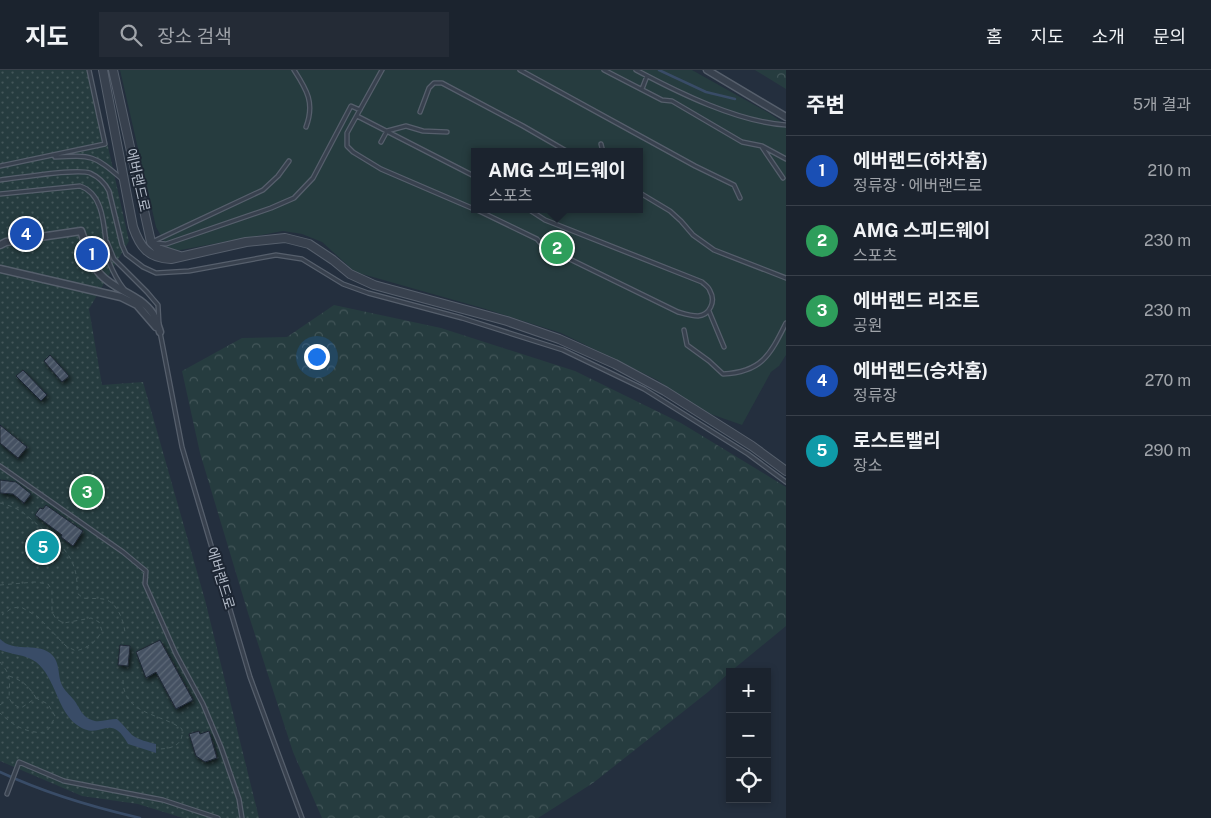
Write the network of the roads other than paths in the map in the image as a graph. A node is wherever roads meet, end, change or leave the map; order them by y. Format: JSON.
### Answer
{"nodes":[{"id":1,"x":89,"y":70,"type":"edge"},
{"id":2,"x":103,"y":70,"type":"edge"},
{"id":3,"x":113,"y":70,"type":"edge"},
{"id":4,"x":294,"y":70,"type":"edge"},
{"id":5,"x":382,"y":70,"type":"edge"},
{"id":6,"x":520,"y":70,"type":"edge"},
{"id":7,"x":604,"y":70,"type":"edge"},
{"id":8,"x":636,"y":70,"type":"edge"},
{"id":9,"x":708,"y":70,"type":"edge"},
{"id":10,"x":648,"y":76,"type":"junction"},
{"id":11,"x":642,"y":89,"type":"junction"},
{"id":12,"x":360,"y":110,"type":"junction"},
{"id":13,"x":420,"y":112,"type":"dead end"},
{"id":14,"x":357,"y":116,"type":"junction"},
{"id":15,"x":786,"y":117,"type":"edge"},
{"id":16,"x":786,"y":125,"type":"edge"},
{"id":17,"x":306,"y":127,"type":"dead end"},
{"id":18,"x":387,"y":131,"type":"junction"},
{"id":19,"x":447,"y":132,"type":"dead end"},
{"id":20,"x":381,"y":142,"type":"dead end"},
{"id":21,"x":601,"y":144,"type":"dead end"},
{"id":22,"x":762,"y":146,"type":"junction"},
{"id":23,"x":561,"y":148,"type":"edge"},
{"id":24,"x":602,"y":148,"type":"edge"},
{"id":25,"x":45,"y":158,"type":"junction"},
{"id":26,"x":786,"y":159,"type":"edge"},
{"id":27,"x":289,"y":161,"type":"dead end"},
{"id":28,"x":0,"y":166,"type":"edge"},
{"id":29,"x":471,"y":174,"type":"edge"},
{"id":30,"x":784,"y":178,"type":"dead end"},
{"id":31,"x":0,"y":180,"type":"edge"},
{"id":32,"x":124,"y":180,"type":"junction"},
{"id":33,"x":0,"y":194,"type":"edge"},
{"id":34,"x":643,"y":196,"type":"edge"},
{"id":35,"x":740,"y":198,"type":"dead end"},
{"id":36,"x":471,"y":207,"type":"edge"},
{"id":37,"x":483,"y":213,"type":"edge"},
{"id":38,"x":534,"y":213,"type":"edge"},
{"id":39,"x":106,"y":242,"type":"junction"},
{"id":40,"x":151,"y":242,"type":"junction"},
{"id":41,"x":0,"y":245,"type":"edge"},
{"id":42,"x":182,"y":256,"type":"junction"},
{"id":43,"x":0,"y":269,"type":"edge"},
{"id":44,"x":786,"y":278,"type":"edge"},
{"id":45,"x":128,"y":294,"type":"junction"},
{"id":46,"x":137,"y":305,"type":"junction"},
{"id":47,"x":708,"y":310,"type":"junction"},
{"id":48,"x":786,"y":323,"type":"edge"},
{"id":49,"x":684,"y":330,"type":"dead end"},
{"id":50,"x":160,"y":332,"type":"junction"},
{"id":51,"x":724,"y":347,"type":"dead end"},
{"id":52,"x":0,"y":466,"type":"edge"},
{"id":53,"x":786,"y":471,"type":"edge"},
{"id":54,"x":786,"y":482,"type":"edge"},
{"id":55,"x":7,"y":794,"type":"dead end"},
{"id":56,"x":218,"y":818,"type":"edge"},
{"id":57,"x":242,"y":818,"type":"edge"},
{"id":58,"x":302,"y":818,"type":"edge"}],
"edges":[{"from":1,"to":25,"type":"lane"},
{"from":2,"to":32,"type":"street","name":"에버랜드로"},
{"from":3,"to":40,"type":"street","name":"에버랜드로"},
{"from":4,"to":17,"type":"lane"},
{"from":5,"to":12,"type":"lane"},
{"from":6,"to":35,"type":"lane"},
{"from":7,"to":11,"type":"lane"},
{"from":8,"to":10,"type":"lane"},
{"from":9,"to":15,"type":"street"},
{"from":10,"to":11,"type":"lane"},
{"from":10,"to":16,"type":"lane"},
{"from":11,"to":22,"type":"lane"},
{"from":12,"to":14,"type":"lane"},
{"from":12,"to":40,"type":"lane"},
{"from":13,"to":23,"type":"lane"},
{"from":14,"to":18,"type":"lane"},
{"from":14,"to":36,"type":"lane"},
{"from":18,"to":19,"type":"lane"},
{"from":18,"to":20,"type":"lane"},
{"from":18,"to":29,"type":"lane"},
{"from":21,"to":24,"type":"lane"},
{"from":22,"to":26,"type":"lane"},
{"from":22,"to":30,"type":"lane"},
{"from":25,"to":28,"type":"lane"},
{"from":25,"to":32,"type":"lane"},
{"from":27,"to":40,"type":"lane"},
{"from":31,"to":54,"type":"lane"},
{"from":32,"to":42,"type":"street","name":"에버랜드로"},
{"from":33,"to":39,"type":"lane"},
{"from":34,"to":44,"type":"lane"},
{"from":37,"to":47,"type":"lane"},
{"from":38,"to":47,"type":"lane"},
{"from":39,"to":45,"type":"lane"},
{"from":39,"to":50,"type":"lane","name":"에버랜드로"},
{"from":40,"to":42,"type":"street"},
{"from":41,"to":45,"type":"street"},
{"from":42,"to":53,"type":"street","name":"에버랜드로"},
{"from":43,"to":46,"type":"street"},
{"from":45,"to":46,"type":"lane"},
{"from":45,"to":50,"type":"street"},
{"from":46,"to":50,"type":"street"},
{"from":47,"to":51,"type":"lane"},
{"from":48,"to":49,"type":"lane"},
{"from":50,"to":58,"type":"lane","name":"에버랜드로"},
{"from":52,"to":57,"type":"lane"},
{"from":55,"to":56,"type":"lane"}]}
